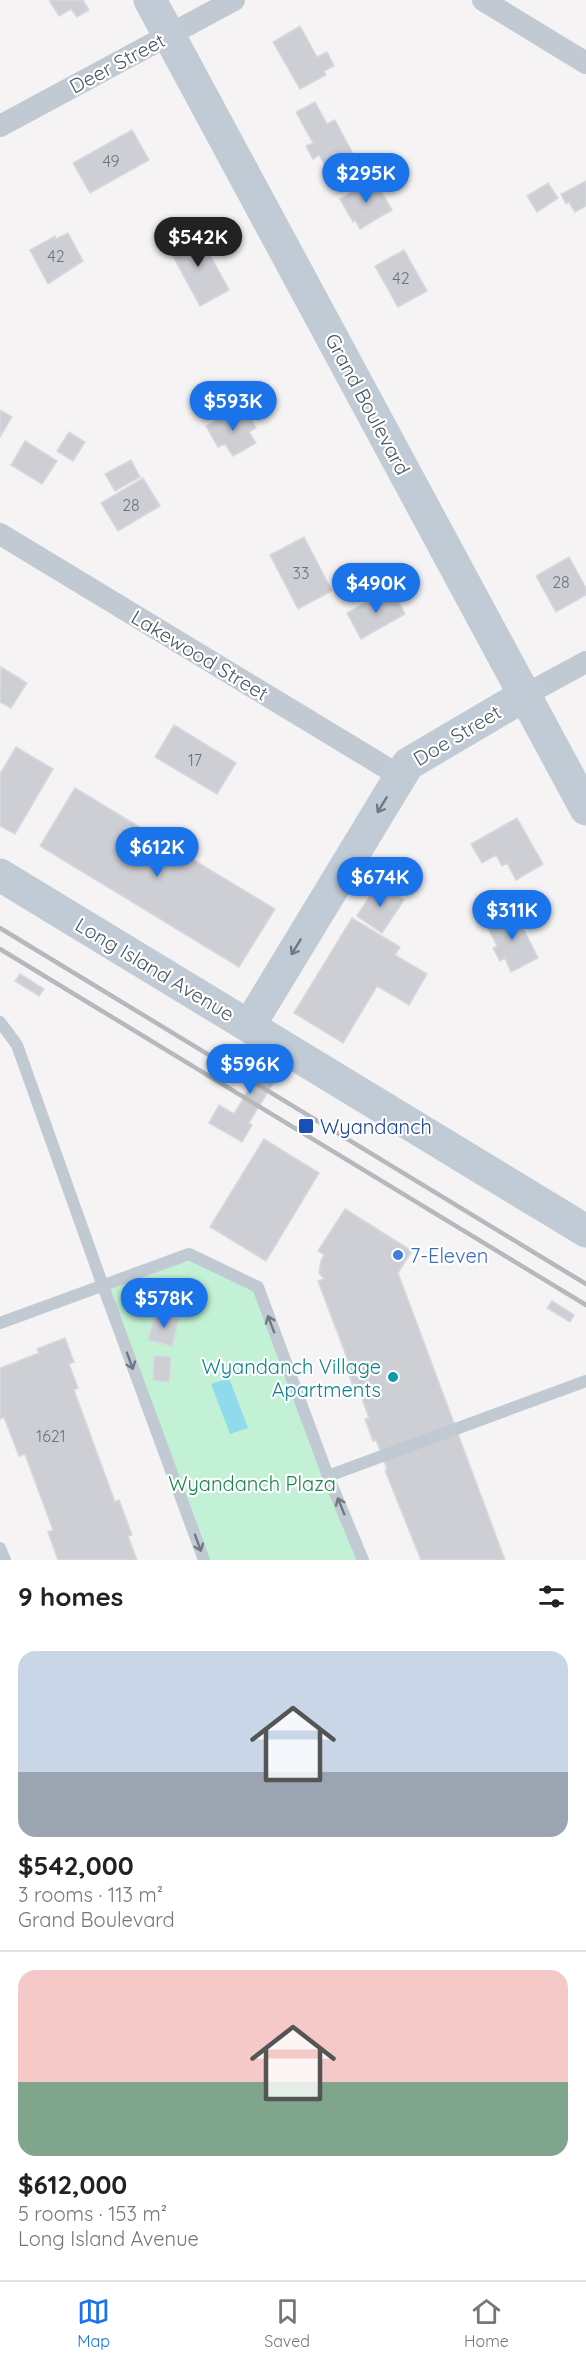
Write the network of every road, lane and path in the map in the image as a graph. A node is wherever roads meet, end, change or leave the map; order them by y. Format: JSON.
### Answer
{"nodes":[{"id":1,"x":150,"y":0,"type":"edge"},
{"id":2,"x":234,"y":0,"type":"edge"},
{"id":3,"x":483,"y":0,"type":"edge"},
{"id":4,"x":169,"y":35,"type":"junction"},
{"id":5,"x":586,"y":63,"type":"edge"},
{"id":6,"x":0,"y":126,"type":"edge"},
{"id":7,"x":0,"y":534,"type":"edge"},
{"id":8,"x":586,"y":662,"type":"edge"},
{"id":9,"x":525,"y":695,"type":"junction"},
{"id":10,"x":400,"y":776,"type":"junction"},
{"id":11,"x":586,"y":809,"type":"edge"},
{"id":12,"x":0,"y":875,"type":"edge"},
{"id":13,"x":0,"y":1022,"type":"edge"},
{"id":14,"x":249,"y":1026,"type":"junction"},
{"id":15,"x":586,"y":1231,"type":"edge"},
{"id":16,"x":103,"y":1286,"type":"junction"},
{"id":17,"x":0,"y":1323,"type":"edge"},
{"id":18,"x":586,"y":1381,"type":"edge"},
{"id":19,"x":328,"y":1476,"type":"junction"},
{"id":20,"x":0,"y":1548,"type":"edge"},
{"id":21,"x":5,"y":1560,"type":"edge"},
{"id":22,"x":204,"y":1560,"type":"edge"},
{"id":23,"x":363,"y":1560,"type":"edge"}],
"edges":[{"from":1,"to":4,"type":"street","name":"Grand Boulevard"},
{"from":2,"to":4,"type":"street","name":"Deer Street"},
{"from":3,"to":5,"type":"street"},
{"from":4,"to":6,"type":"street","name":"Deer Street"},
{"from":4,"to":9,"type":"street","name":"Grand Boulevard"},
{"from":7,"to":10,"type":"street","name":"Lakewood Street"},
{"from":8,"to":9,"type":"street","name":"Doe Street"},
{"from":9,"to":10,"type":"street","name":"Doe Street"},
{"from":9,"to":11,"type":"street","name":"Grand Boulevard"},
{"from":10,"to":14,"type":"street","name":"Doe Street","one_way":true},
{"from":12,"to":14,"type":"street","name":"Long Island Avenue"},
{"from":13,"to":16,"type":"lane"},
{"from":14,"to":15,"type":"street","name":"Long Island Avenue"},
{"from":16,"to":17,"type":"lane"},
{"from":19,"to":16,"type":"lane","one_way":true},
{"from":16,"to":22,"type":"lane","one_way":true},
{"from":18,"to":19,"type":"lane"},
{"from":23,"to":19,"type":"lane","one_way":true},
{"from":20,"to":21,"type":"lane"}]}
